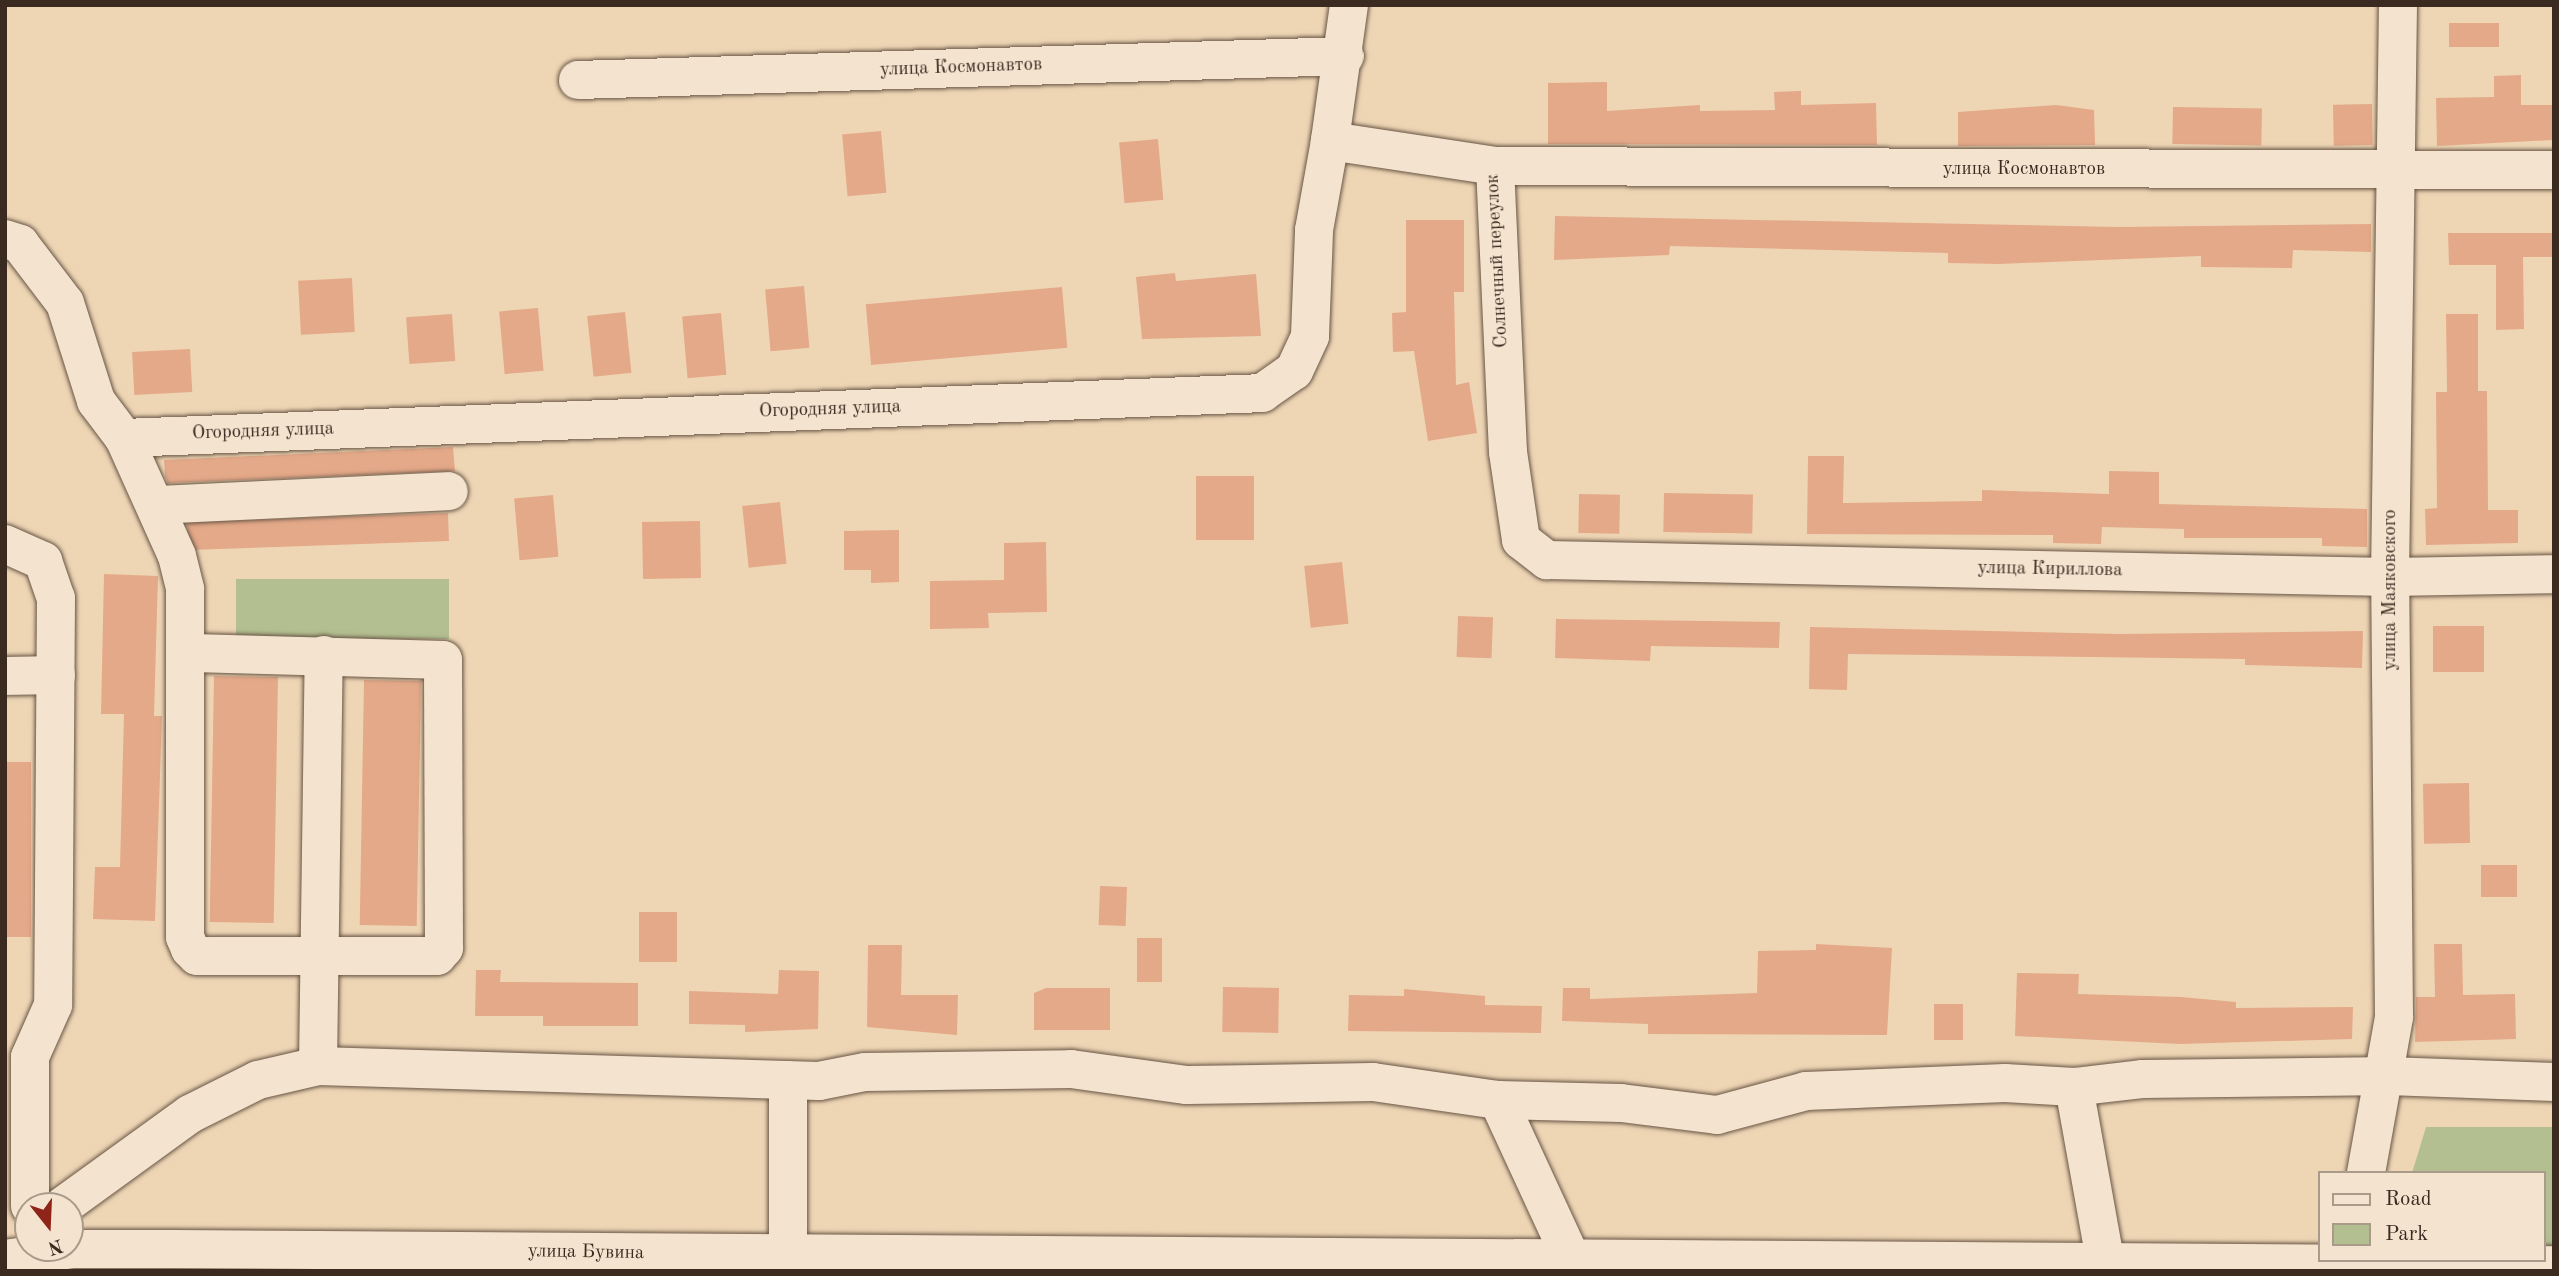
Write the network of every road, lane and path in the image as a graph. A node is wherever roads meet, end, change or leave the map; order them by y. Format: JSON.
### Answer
{"nodes":[{"id":1,"x":1349,"y":5,"type":"edge"},
{"id":2,"x":2398,"y":5,"type":"edge"},
{"id":3,"x":1345,"y":56,"type":"junction"},
{"id":4,"x":578,"y":80,"type":"dead end"},
{"id":5,"x":1330,"y":141,"type":"junction"},
{"id":6,"x":1495,"y":166,"type":"junction"},
{"id":7,"x":2554,"y":170,"type":"edge"},
{"id":8,"x":2396,"y":173,"type":"junction"},
{"id":9,"x":5,"y":239,"type":"edge"},
{"id":10,"x":124,"y":438,"type":"junction"},
{"id":11,"x":449,"y":491,"type":"dead end"},
{"id":12,"x":158,"y":505,"type":"junction"},
{"id":13,"x":5,"y":544,"type":"edge"},
{"id":14,"x":1547,"y":560,"type":"joint"},
{"id":15,"x":2554,"y":574,"type":"edge"},
{"id":16,"x":2390,"y":577,"type":"junction"},
{"id":17,"x":185,"y":653,"type":"junction"},
{"id":18,"x":324,"y":654,"type":"junction"},
{"id":19,"x":56,"y":675,"type":"junction"},
{"id":20,"x":5,"y":676,"type":"edge"},
{"id":21,"x":319,"y":958,"type":"junction"},
{"id":22,"x":318,"y":1066,"type":"junction"},
{"id":23,"x":2388,"y":1076,"type":"junction"},
{"id":24,"x":788,"y":1080,"type":"junction"},
{"id":25,"x":2554,"y":1082,"type":"edge"},
{"id":26,"x":2074,"y":1087,"type":"junction"},
{"id":27,"x":1498,"y":1100,"type":"junction"},
{"id":28,"x":2366,"y":1171,"type":"edge"},
{"id":29,"x":21,"y":1187,"type":"edge"},
{"id":30,"x":82,"y":1192,"type":"edge"},
{"id":31,"x":84,"y":1250,"type":"edge"},
{"id":32,"x":788,"y":1263,"type":"edge"},
{"id":33,"x":2106,"y":1264,"type":"junction"},
{"id":34,"x":2350,"y":1265,"type":"edge"},
{"id":35,"x":2554,"y":1265,"type":"edge"},
{"id":36,"x":1578,"y":1266,"type":"edge"}],
"edges":[{"from":1,"to":3,"type":"street"},
{"from":2,"to":8,"type":"street","name":"улица Маяковского"},
{"from":3,"to":4,"type":"street","name":"улица Космонавтов"},
{"from":3,"to":5,"type":"street"},
{"from":5,"to":6,"type":"street","name":"Солнечный переулок"},
{"from":5,"to":10,"type":"street","name":"Огородняя улица"},
{"from":6,"to":8,"type":"street","name":"улица Космонавтов"},
{"from":6,"to":14,"type":"street","name":"Солнечный переулок"},
{"from":7,"to":8,"type":"street","name":"улица Космонавтов"},
{"from":8,"to":16,"type":"street","name":"улица Маяковского"},
{"from":9,"to":10,"type":"street"},
{"from":10,"to":12,"type":"street"},
{"from":11,"to":12,"type":"street"},
{"from":12,"to":17,"type":"street"},
{"from":13,"to":19,"type":"street"},
{"from":14,"to":16,"type":"street","name":"улица Кириллова"},
{"from":15,"to":16,"type":"street","name":"улица Кириллова"},
{"from":16,"to":23,"type":"street","name":"улица Маяковского"},
{"from":17,"to":18,"type":"street"},
{"from":17,"to":21,"type":"street"},
{"from":18,"to":21,"type":"street"},
{"from":18,"to":21,"type":"street"},
{"from":19,"to":20,"type":"street"},
{"from":19,"to":29,"type":"street"},
{"from":21,"to":22,"type":"street"},
{"from":22,"to":24,"type":"street"},
{"from":22,"to":30,"type":"street"},
{"from":23,"to":25,"type":"street"},
{"from":23,"to":26,"type":"street"},
{"from":23,"to":28,"type":"street","name":"улица Маяковского"},
{"from":24,"to":27,"type":"street"},
{"from":24,"to":32,"type":"street"},
{"from":26,"to":27,"type":"street"},
{"from":26,"to":33,"type":"street"},
{"from":27,"to":36,"type":"street"},
{"from":31,"to":32,"type":"street","name":"улица Бувина"},
{"from":32,"to":36,"type":"street","name":"улица Бувина"},
{"from":33,"to":34,"type":"street","name":"улица Бувина"},
{"from":33,"to":36,"type":"street","name":"улица Бувина"},
{"from":34,"to":35,"type":"street","name":"улица Бувина"}]}
